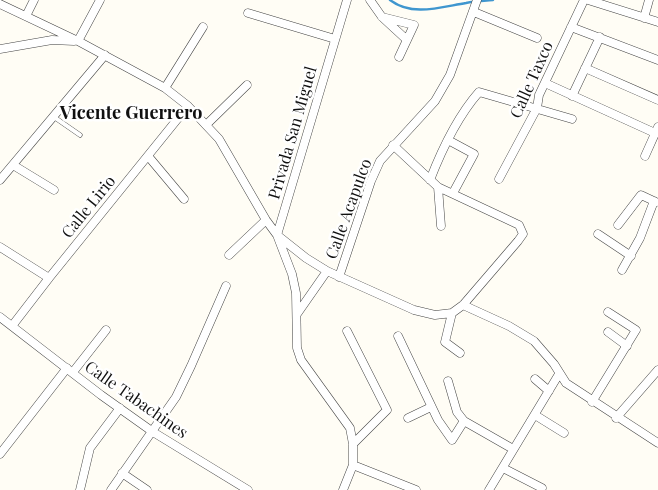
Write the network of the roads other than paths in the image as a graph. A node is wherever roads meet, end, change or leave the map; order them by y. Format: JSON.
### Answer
{"nodes":[{"id":1,"x":34,"y":0,"type":"edge"},
{"id":2,"x":100,"y":0,"type":"edge"},
{"id":3,"x":346,"y":0,"type":"edge"},
{"id":4,"x":370,"y":0,"type":"edge"},
{"id":5,"x":584,"y":0,"type":"edge"},
{"id":6,"x":588,"y":0,"type":"edge"},
{"id":7,"x":649,"y":0,"type":"edge"},
{"id":8,"x":0,"y":4,"type":"edge"},
{"id":9,"x":476,"y":6,"type":"edge"},
{"id":10,"x":248,"y":13,"type":"dead end"},
{"id":11,"x":26,"y":16,"type":"junction"},
{"id":12,"x":382,"y":17,"type":"junction"},
{"id":13,"x":644,"y":18,"type":"junction"},
{"id":14,"x":658,"y":22,"type":"edge"},
{"id":15,"x":203,"y":27,"type":"dead end"},
{"id":16,"x":571,"y":27,"type":"junction"},
{"id":17,"x":600,"y":37,"type":"junction"},
{"id":18,"x":537,"y":38,"type":"dead end"},
{"id":19,"x":335,"y":39,"type":"junction"},
{"id":20,"x":407,"y":40,"type":"junction"},
{"id":21,"x":78,"y":42,"type":"junction"},
{"id":22,"x":0,"y":49,"type":"edge"},
{"id":23,"x":105,"y":55,"type":"junction"},
{"id":24,"x":399,"y":57,"type":"dead end"},
{"id":25,"x":658,"y":60,"type":"edge"},
{"id":26,"x":585,"y":68,"type":"junction"},
{"id":27,"x":545,"y":83,"type":"junction"},
{"id":28,"x":247,"y":85,"type":"dead end"},
{"id":29,"x":165,"y":88,"type":"junction"},
{"id":30,"x":572,"y":96,"type":"junction"},
{"id":31,"x":658,"y":100,"type":"edge"},
{"id":32,"x":188,"y":106,"type":"junction"},
{"id":33,"x":537,"y":108,"type":"junction"},
{"id":34,"x":54,"y":116,"type":"junction"},
{"id":35,"x":572,"y":119,"type":"dead end"},
{"id":36,"x":206,"y":124,"type":"junction"},
{"id":37,"x":656,"y":130,"type":"edge"},
{"id":38,"x":80,"y":135,"type":"dead end"},
{"id":39,"x":448,"y":140,"type":"junction"},
{"id":40,"x":394,"y":145,"type":"junction"},
{"id":41,"x":148,"y":156,"type":"junction"},
{"id":42,"x":645,"y":156,"type":"dead end"},
{"id":43,"x":13,"y":165,"type":"junction"},
{"id":44,"x":499,"y":179,"type":"dead end"},
{"id":45,"x":0,"y":180,"type":"edge"},
{"id":46,"x":430,"y":180,"type":"junction"},
{"id":47,"x":438,"y":187,"type":"junction"},
{"id":48,"x":54,"y":190,"type":"dead end"},
{"id":49,"x":453,"y":194,"type":"junction"},
{"id":50,"x":184,"y":199,"type":"dead end"},
{"id":51,"x":656,"y":202,"type":"edge"},
{"id":52,"x":266,"y":220,"type":"junction"},
{"id":53,"x":618,"y":225,"type":"dead end"},
{"id":54,"x":441,"y":226,"type":"dead end"},
{"id":55,"x":598,"y":234,"type":"dead end"},
{"id":56,"x":278,"y":235,"type":"junction"},
{"id":57,"x":0,"y":247,"type":"edge"},
{"id":58,"x":229,"y":255,"type":"dead end"},
{"id":59,"x":631,"y":256,"type":"junction"},
{"id":60,"x":622,"y":270,"type":"dead end"},
{"id":61,"x":327,"y":271,"type":"junction"},
{"id":62,"x":339,"y":277,"type":"junction"},
{"id":63,"x":49,"y":278,"type":"junction"},
{"id":64,"x":226,"y":286,"type":"dead end"},
{"id":65,"x":463,"y":305,"type":"junction"},
{"id":66,"x":608,"y":312,"type":"dead end"},
{"id":67,"x":452,"y":313,"type":"junction"},
{"id":68,"x":297,"y":314,"type":"junction"},
{"id":69,"x":0,"y":317,"type":"edge"},
{"id":70,"x":12,"y":326,"type":"junction"},
{"id":71,"x":106,"y":330,"type":"dead end"},
{"id":72,"x":347,"y":331,"type":"dead end"},
{"id":73,"x":608,"y":332,"type":"dead end"},
{"id":74,"x":398,"y":336,"type":"dead end"},
{"id":75,"x":627,"y":346,"type":"junction"},
{"id":76,"x":460,"y":353,"type":"dead end"},
{"id":77,"x":70,"y":370,"type":"junction"},
{"id":78,"x":658,"y":370,"type":"edge"},
{"id":79,"x":559,"y":374,"type":"junction"},
{"id":80,"x":535,"y":379,"type":"dead end"},
{"id":81,"x":448,"y":381,"type":"dead end"},
{"id":82,"x":549,"y":391,"type":"junction"},
{"id":83,"x":592,"y":402,"type":"junction"},
{"id":84,"x":431,"y":407,"type":"junction"},
{"id":85,"x":120,"y":408,"type":"junction"},
{"id":86,"x":535,"y":415,"type":"junction"},
{"id":87,"x":408,"y":418,"type":"dead end"},
{"id":88,"x":616,"y":418,"type":"junction"},
{"id":89,"x":464,"y":421,"type":"junction"},
{"id":90,"x":153,"y":432,"type":"junction"},
{"id":91,"x":564,"y":434,"type":"dead end"},
{"id":92,"x":658,"y":443,"type":"edge"},
{"id":93,"x":353,"y":444,"type":"junction"},
{"id":94,"x":513,"y":449,"type":"junction"},
{"id":95,"x":0,"y":454,"type":"edge"},
{"id":96,"x":353,"y":464,"type":"junction"},
{"id":97,"x":503,"y":468,"type":"junction"},
{"id":98,"x":122,"y":473,"type":"junction"},
{"id":99,"x":398,"y":487,"type":"edge"},
{"id":100,"x":542,"y":488,"type":"dead end"},
{"id":101,"x":80,"y":490,"type":"edge"},
{"id":102,"x":111,"y":490,"type":"edge"},
{"id":103,"x":147,"y":490,"type":"edge"},
{"id":104,"x":248,"y":490,"type":"edge"},
{"id":105,"x":343,"y":490,"type":"edge"},
{"id":106,"x":416,"y":490,"type":"edge"},
{"id":107,"x":489,"y":490,"type":"edge"}],
"edges":[{"from":1,"to":11,"type":"street"},
{"from":2,"to":21,"type":"street"},
{"from":3,"to":19,"type":"street","name":"Privada San Miguel"},
{"from":4,"to":12,"type":"street"},
{"from":5,"to":16,"type":"street","name":"Calle Taxco"},
{"from":6,"to":13,"type":"street"},
{"from":7,"to":13,"type":"street"},
{"from":8,"to":11,"type":"street"},
{"from":9,"to":18,"type":"street"},
{"from":9,"to":40,"type":"street","name":"Calle Acapulco"},
{"from":10,"to":19,"type":"street"},
{"from":11,"to":21,"type":"street"},
{"from":12,"to":20,"type":"street"},
{"from":12,"to":20,"type":"street"},
{"from":13,"to":14,"type":"street"},
{"from":15,"to":29,"type":"street"},
{"from":16,"to":17,"type":"street"},
{"from":16,"to":27,"type":"street","name":"Calle Taxco"},
{"from":17,"to":25,"type":"street"},
{"from":17,"to":26,"type":"street"},
{"from":19,"to":56,"type":"street","name":"Privada San Miguel"},
{"from":20,"to":24,"type":"street"},
{"from":21,"to":22,"type":"street"},
{"from":21,"to":23,"type":"street"},
{"from":23,"to":29,"type":"street"},
{"from":23,"to":34,"type":"street"},
{"from":26,"to":30,"type":"street"},
{"from":26,"to":31,"type":"street"},
{"from":27,"to":30,"type":"street"},
{"from":27,"to":33,"type":"street","name":"Calle Taxco"},
{"from":28,"to":36,"type":"street"},
{"from":29,"to":32,"type":"street"},
{"from":30,"to":37,"type":"street"},
{"from":32,"to":36,"type":"street"},
{"from":32,"to":41,"type":"street","name":"Calle Lirio"},
{"from":33,"to":35,"type":"street"},
{"from":33,"to":39,"type":"street"},
{"from":33,"to":44,"type":"street","name":"Calle Taxco"},
{"from":34,"to":38,"type":"lane"},
{"from":34,"to":43,"type":"street"},
{"from":36,"to":52,"type":"street"},
{"from":37,"to":42,"type":"street"},
{"from":39,"to":46,"type":"street"},
{"from":39,"to":49,"type":"street"},
{"from":40,"to":46,"type":"street"},
{"from":40,"to":62,"type":"street","name":"Calle Acapulco"},
{"from":41,"to":50,"type":"street"},
{"from":41,"to":63,"type":"street","name":"Calle Lirio"},
{"from":43,"to":45,"type":"street"},
{"from":43,"to":48,"type":"street"},
{"from":46,"to":47,"type":"street"},
{"from":47,"to":49,"type":"street"},
{"from":47,"to":54,"type":"street"},
{"from":49,"to":65,"type":"street"},
{"from":51,"to":53,"type":"street"},
{"from":51,"to":59,"type":"street"},
{"from":52,"to":56,"type":"street"},
{"from":52,"to":58,"type":"street"},
{"from":55,"to":59,"type":"street"},
{"from":56,"to":61,"type":"street"},
{"from":56,"to":68,"type":"street"},
{"from":57,"to":63,"type":"street"},
{"from":59,"to":60,"type":"street"},
{"from":61,"to":62,"type":"street"},
{"from":61,"to":68,"type":"street","name":"Calle Acapulco"},
{"from":62,"to":67,"type":"street"},
{"from":63,"to":70,"type":"street","name":"Calle Lirio"},
{"from":64,"to":90,"type":"street"},
{"from":65,"to":67,"type":"street"},
{"from":65,"to":79,"type":"street"},
{"from":66,"to":75,"type":"street"},
{"from":67,"to":76,"type":"street"},
{"from":68,"to":93,"type":"street"},
{"from":69,"to":70,"type":"street","name":"Calle Tabachines"},
{"from":70,"to":77,"type":"street","name":"Calle Tabachines"},
{"from":71,"to":77,"type":"street"},
{"from":72,"to":93,"type":"street"},
{"from":73,"to":75,"type":"street"},
{"from":74,"to":84,"type":"street"},
{"from":75,"to":83,"type":"street"},
{"from":77,"to":85,"type":"street","name":"Calle Tabachines"},
{"from":77,"to":95,"type":"street"},
{"from":78,"to":88,"type":"street"},
{"from":79,"to":82,"type":"street"},
{"from":79,"to":83,"type":"street"},
{"from":80,"to":82,"type":"street"},
{"from":81,"to":89,"type":"street"},
{"from":82,"to":86,"type":"street"},
{"from":83,"to":88,"type":"street"},
{"from":84,"to":87,"type":"street"},
{"from":84,"to":89,"type":"street"},
{"from":85,"to":90,"type":"street","name":"Calle Tabachines"},
{"from":85,"to":101,"type":"street"},
{"from":86,"to":91,"type":"street"},
{"from":86,"to":94,"type":"street"},
{"from":88,"to":92,"type":"street"},
{"from":89,"to":94,"type":"street"},
{"from":90,"to":98,"type":"street"},
{"from":90,"to":104,"type":"street","name":"Calle Tabachines"},
{"from":93,"to":96,"type":"street"},
{"from":94,"to":97,"type":"street"},
{"from":96,"to":99,"type":"street"},
{"from":96,"to":105,"type":"street"},
{"from":97,"to":100,"type":"street"},
{"from":97,"to":107,"type":"street"},
{"from":98,"to":102,"type":"street"},
{"from":98,"to":103,"type":"street"},
{"from":99,"to":106,"type":"street"}]}
